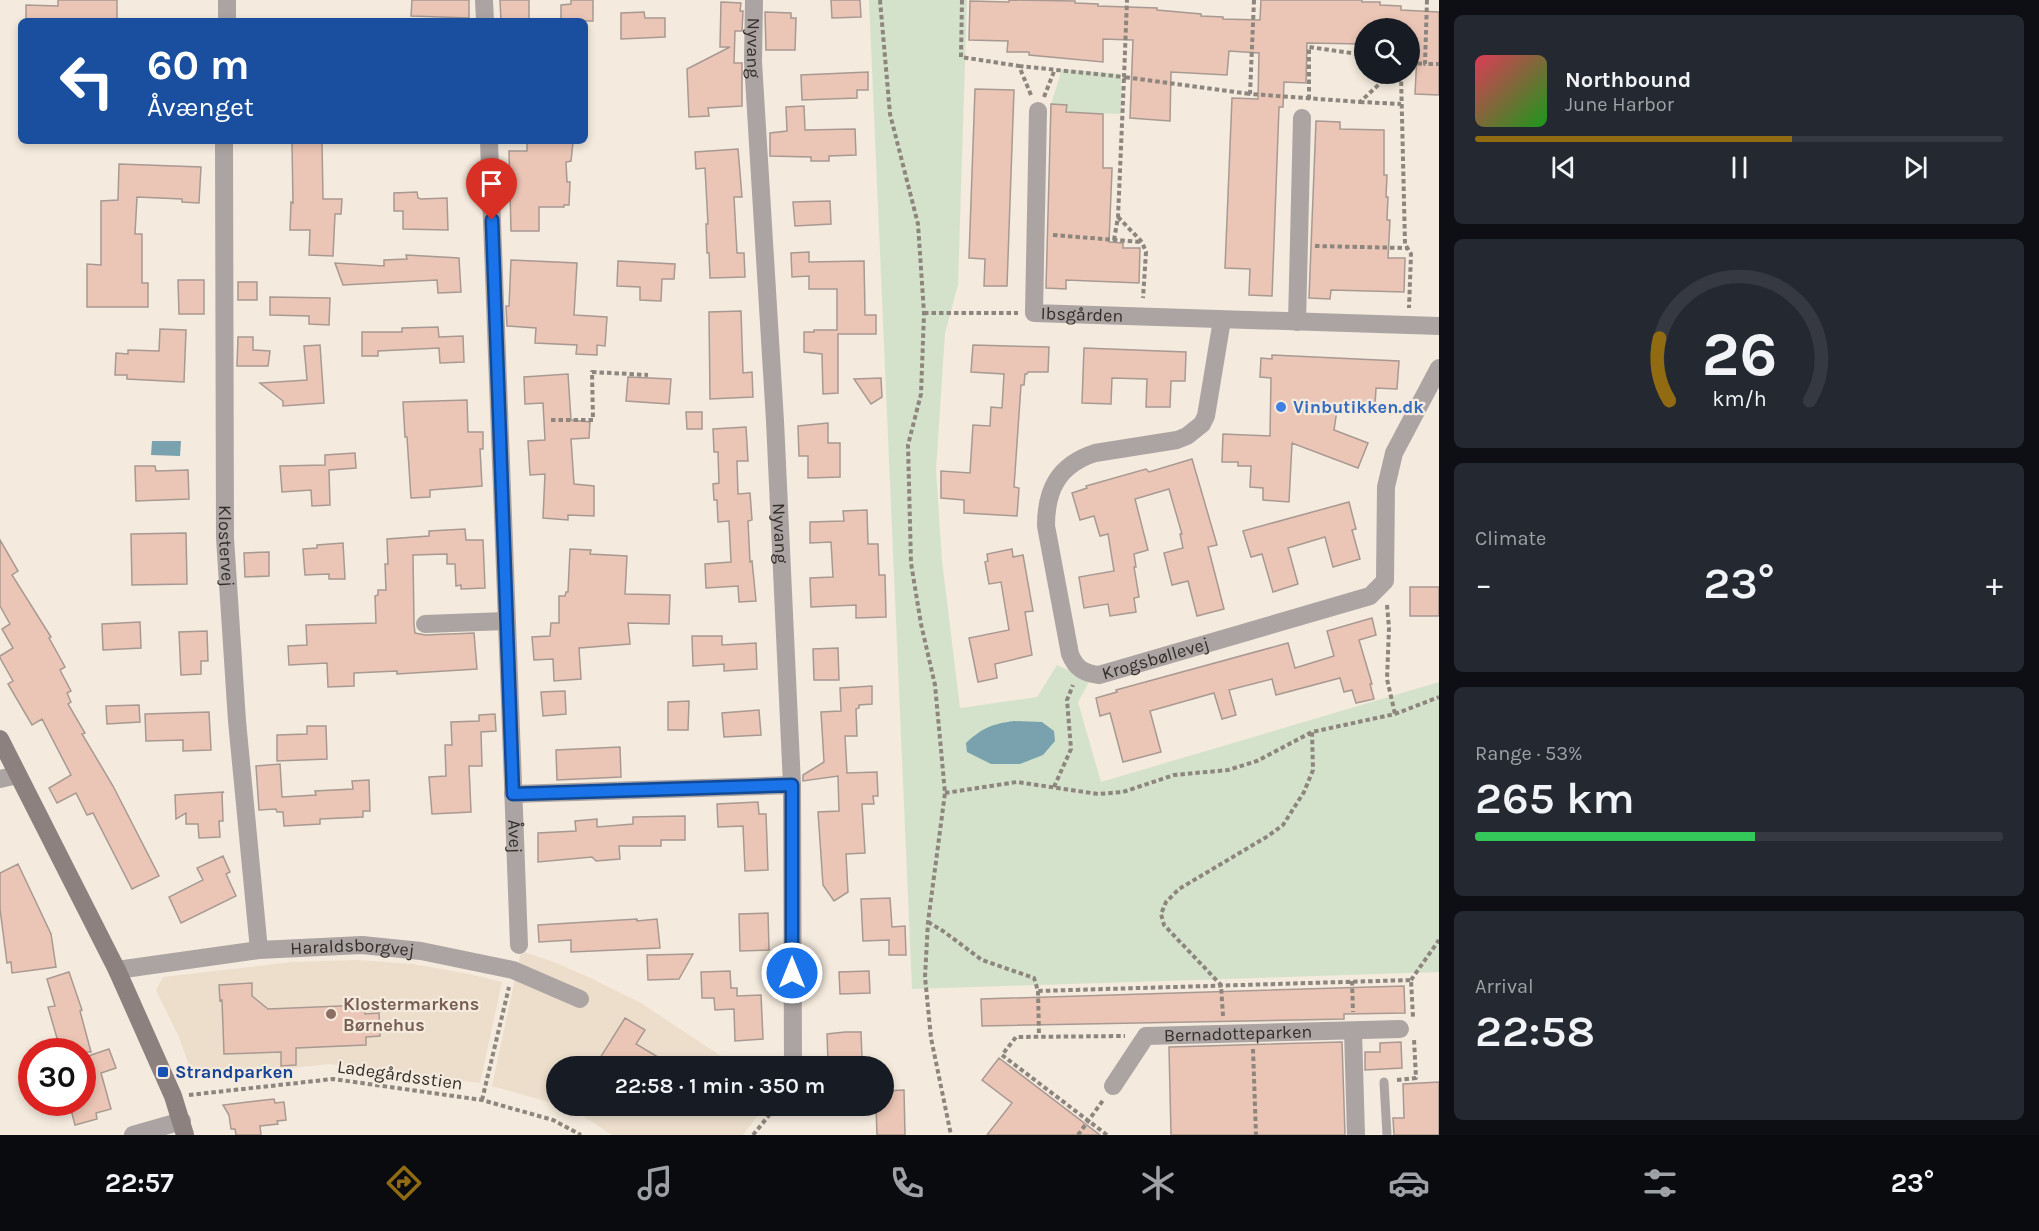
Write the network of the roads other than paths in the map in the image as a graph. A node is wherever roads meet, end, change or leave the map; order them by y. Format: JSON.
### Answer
{"nodes":[{"id":1,"x":228,"y":0,"type":"edge"},
{"id":2,"x":484,"y":0,"type":"edge"},
{"id":3,"x":754,"y":0,"type":"edge"},
{"id":4,"x":227,"y":18,"type":"edge"},
{"id":5,"x":485,"y":18,"type":"edge"},
{"id":6,"x":1038,"y":111,"type":"road end"},
{"id":7,"x":1302,"y":118,"type":"dead end"},
{"id":8,"x":224,"y":144,"type":"edge"},
{"id":9,"x":489,"y":144,"type":"edge"},
{"id":10,"x":1221,"y":320,"type":"junction"},
{"id":11,"x":1297,"y":322,"type":"junction"},
{"id":12,"x":1439,"y":326,"type":"edge"},
{"id":13,"x":1439,"y":368,"type":"edge"},
{"id":14,"x":507,"y":621,"type":"junction"},
{"id":15,"x":425,"y":624,"type":"dead end"},
{"id":16,"x":0,"y":739,"type":"edge"},
{"id":17,"x":18,"y":775,"type":"junction"},
{"id":18,"x":0,"y":779,"type":"edge"},
{"id":19,"x":792,"y":785,"type":"junction"},
{"id":20,"x":513,"y":794,"type":"junction"},
{"id":21,"x":519,"y":945,"type":"dead end"},
{"id":22,"x":259,"y":950,"type":"junction"},
{"id":23,"x":117,"y":970,"type":"junction"},
{"id":24,"x":580,"y":999,"type":"dead end"},
{"id":25,"x":1353,"y":1031,"type":"junction"},
{"id":26,"x":1409,"y":1031,"type":"road end"},
{"id":27,"x":793,"y":1056,"type":"edge"},
{"id":28,"x":1384,"y":1082,"type":"road end"},
{"id":29,"x":1113,"y":1086,"type":"road end"},
{"id":30,"x":183,"y":1128,"type":"edge"},
{"id":31,"x":133,"y":1135,"type":"edge"},
{"id":32,"x":1356,"y":1135,"type":"edge"},
{"id":33,"x":1387,"y":1135,"type":"edge"}],
"edges":[{"from":1,"to":4,"type":"street"},
{"from":2,"to":5,"type":"street"},
{"from":3,"to":19,"type":"street","name":"Nyvang"},
{"from":6,"to":10,"type":"street","name":"Ibsgården"},
{"from":7,"to":11,"type":"street"},
{"from":8,"to":22,"type":"street","name":"Klostervej"},
{"from":9,"to":14,"type":"street","name":"Åvej"},
{"from":10,"to":11,"type":"street","name":"Ibsgården"},
{"from":10,"to":13,"type":"street","name":"Krogsbøllevej"},
{"from":11,"to":12,"type":"street","name":"Ibsgården"},
{"from":14,"to":15,"type":"street"},
{"from":14,"to":20,"type":"street","name":"Åvej"},
{"from":16,"to":17,"type":"street"},
{"from":17,"to":18,"type":"street"},
{"from":17,"to":23,"type":"street"},
{"from":19,"to":20,"type":"street"},
{"from":19,"to":27,"type":"street","name":"Nyvang"},
{"from":20,"to":21,"type":"street","name":"Åvej"},
{"from":22,"to":23,"type":"street","name":"Haraldsborgvej"},
{"from":22,"to":24,"type":"street","name":"Haraldsborgvej"},
{"from":23,"to":30,"type":"street"},
{"from":25,"to":26,"type":"street","name":"Bernadotteparken"},
{"from":25,"to":29,"type":"street","name":"Bernadotteparken"},
{"from":25,"to":32,"type":"street"},
{"from":28,"to":33,"type":"lane"},
{"from":30,"to":31,"type":"street"}]}
